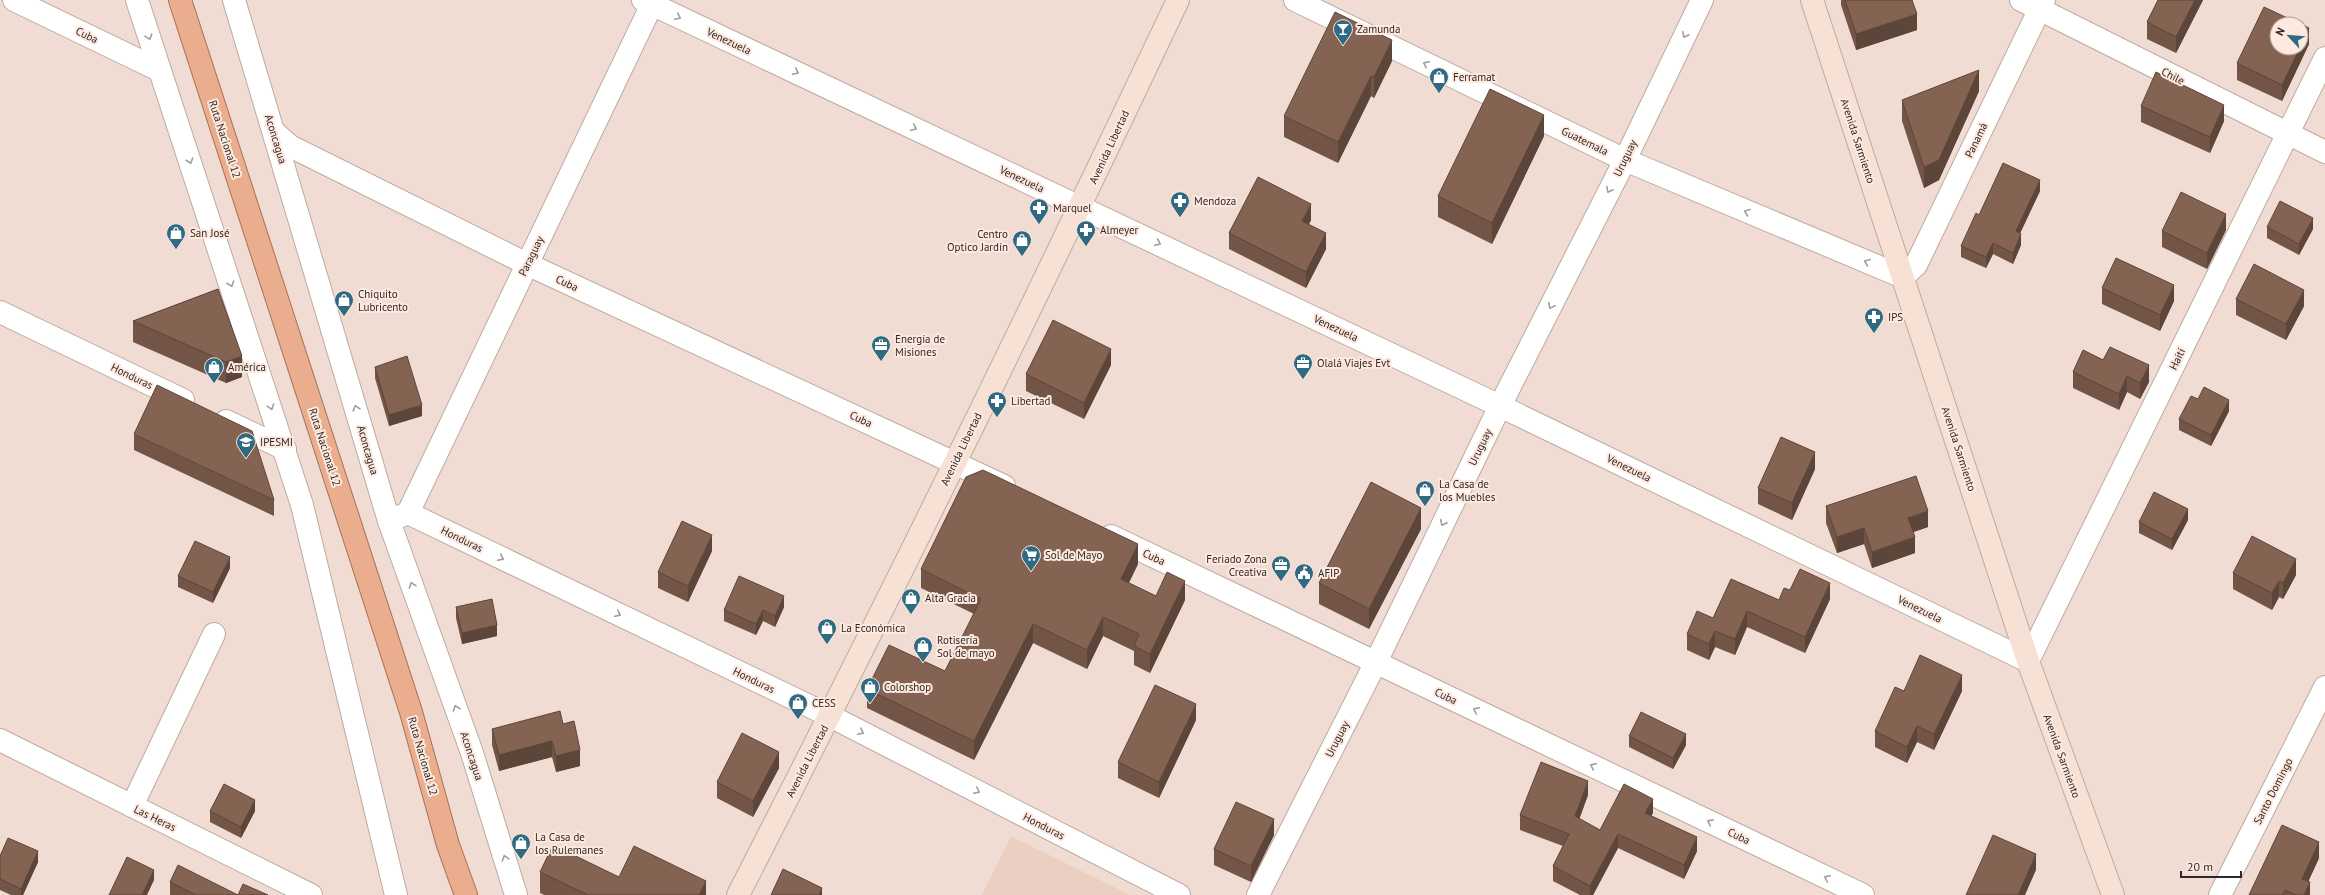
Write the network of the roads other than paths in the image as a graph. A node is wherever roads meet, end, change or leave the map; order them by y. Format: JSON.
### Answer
{"nodes":[{"id":1,"x":14,"y":0,"type":"edge"},
{"id":2,"x":137,"y":0,"type":"edge"},
{"id":3,"x":180,"y":0,"type":"edge"},
{"id":4,"x":234,"y":0,"type":"edge"},
{"id":5,"x":1178,"y":0,"type":"edge"},
{"id":6,"x":1295,"y":0,"type":"edge"},
{"id":7,"x":1702,"y":0,"type":"edge"},
{"id":8,"x":1812,"y":0,"type":"edge"},
{"id":9,"x":2021,"y":0,"type":"edge"},
{"id":10,"x":650,"y":1,"type":"edge"},
{"id":11,"x":2042,"y":5,"type":"edge"},
{"id":12,"x":2325,"y":58,"type":"edge"},
{"id":13,"x":159,"y":70,"type":"junction"},
{"id":14,"x":274,"y":132,"type":"junction"},
{"id":15,"x":2288,"y":134,"type":"junction"},
{"id":16,"x":2325,"y":152,"type":"edge"},
{"id":17,"x":1624,"y":160,"type":"junction"},
{"id":18,"x":1081,"y":206,"type":"junction"},
{"id":19,"x":527,"y":264,"type":"junction"},
{"id":20,"x":1903,"y":277,"type":"junction"},
{"id":21,"x":0,"y":312,"type":"edge"},
{"id":22,"x":1500,"y":406,"type":"junction"},
{"id":23,"x":285,"y":449,"type":"junction"},
{"id":24,"x":954,"y":462,"type":"junction"},
{"id":25,"x":1026,"y":496,"type":"edge"},
{"id":26,"x":399,"y":517,"type":"junction"},
{"id":27,"x":1090,"y":526,"type":"edge"},
{"id":28,"x":214,"y":634,"type":"dead end"},
{"id":29,"x":2028,"y":660,"type":"junction"},
{"id":30,"x":1376,"y":662,"type":"junction"},
{"id":31,"x":2325,"y":687,"type":"edge"},
{"id":32,"x":830,"y":716,"type":"junction"},
{"id":33,"x":0,"y":740,"type":"edge"},
{"id":34,"x":132,"y":806,"type":"junction"},
{"id":35,"x":465,"y":893,"type":"edge"},
{"id":36,"x":311,"y":895,"type":"edge"},
{"id":37,"x":396,"y":895,"type":"edge"},
{"id":38,"x":516,"y":895,"type":"edge"},
{"id":39,"x":738,"y":895,"type":"edge"},
{"id":40,"x":1179,"y":895,"type":"edge"},
{"id":41,"x":1258,"y":895,"type":"edge"},
{"id":42,"x":1863,"y":895,"type":"edge"},
{"id":43,"x":2112,"y":895,"type":"edge"},
{"id":44,"x":2220,"y":895,"type":"edge"}],
"edges":[{"from":1,"to":13,"type":"street","name":"Cuba"},
{"from":2,"to":13,"type":"street","one_way":true},
{"from":3,"to":35,"type":"highway","name":"Ruta Nacional 12"},
{"from":4,"to":14,"type":"street","name":"Aconcagua"},
{"from":5,"to":18,"type":"main road","name":"Avenida Libertad"},
{"from":17,"to":6,"type":"street","name":"Guatemala","one_way":true},
{"from":7,"to":17,"type":"street","name":"Uruguay","one_way":true},
{"from":8,"to":20,"type":"main road","name":"Avenida Sarmiento"},
{"from":9,"to":11,"type":"street","name":"Chile"},
{"from":10,"to":18,"type":"street","name":"Venezuela","one_way":true},
{"from":10,"to":19,"type":"street","name":"Paraguay"},
{"from":11,"to":15,"type":"street","name":"Chile"},
{"from":11,"to":20,"type":"street","name":"Panamá"},
{"from":12,"to":15,"type":"street","name":"Haití"},
{"from":13,"to":23,"type":"street","one_way":true},
{"from":14,"to":19,"type":"street","name":"Cuba"},
{"from":26,"to":14,"type":"street","name":"Aconcagua","one_way":true},
{"from":15,"to":16,"type":"street","name":"Chile"},
{"from":15,"to":29,"type":"street","name":"Haití"},
{"from":20,"to":17,"type":"street","name":"Guatemala","one_way":true},
{"from":17,"to":22,"type":"street","name":"Uruguay","one_way":true},
{"from":18,"to":22,"type":"street","name":"Venezuela","one_way":true},
{"from":18,"to":24,"type":"main road","name":"Avenida Libertad"},
{"from":19,"to":24,"type":"street","name":"Cuba"},
{"from":19,"to":26,"type":"street","name":"Paraguay"},
{"from":20,"to":29,"type":"main road","name":"Avenida Sarmiento"},
{"from":21,"to":23,"type":"street","name":"Honduras"},
{"from":22,"to":29,"type":"street","name":"Venezuela"},
{"from":22,"to":30,"type":"street","name":"Uruguay","one_way":true},
{"from":23,"to":37,"type":"street"},
{"from":24,"to":25,"type":"street","name":"Cuba"},
{"from":24,"to":32,"type":"main road","name":"Avenida Libertad"},
{"from":26,"to":32,"type":"street","name":"Honduras","one_way":true},
{"from":38,"to":26,"type":"street","name":"Aconcagua","one_way":true},
{"from":27,"to":30,"type":"street","name":"Cuba"},
{"from":28,"to":34,"type":"street"},
{"from":29,"to":43,"type":"main road","name":"Avenida Sarmiento"},
{"from":30,"to":41,"type":"street","name":"Uruguay"},
{"from":42,"to":30,"type":"street","name":"Cuba","one_way":true},
{"from":31,"to":44,"type":"street","name":"Santo Domingo"},
{"from":32,"to":39,"type":"main road","name":"Avenida Libertad"},
{"from":32,"to":40,"type":"street","name":"Honduras","one_way":true},
{"from":33,"to":34,"type":"street","name":"Las Heras"},
{"from":34,"to":36,"type":"street","name":"Las Heras"}]}
